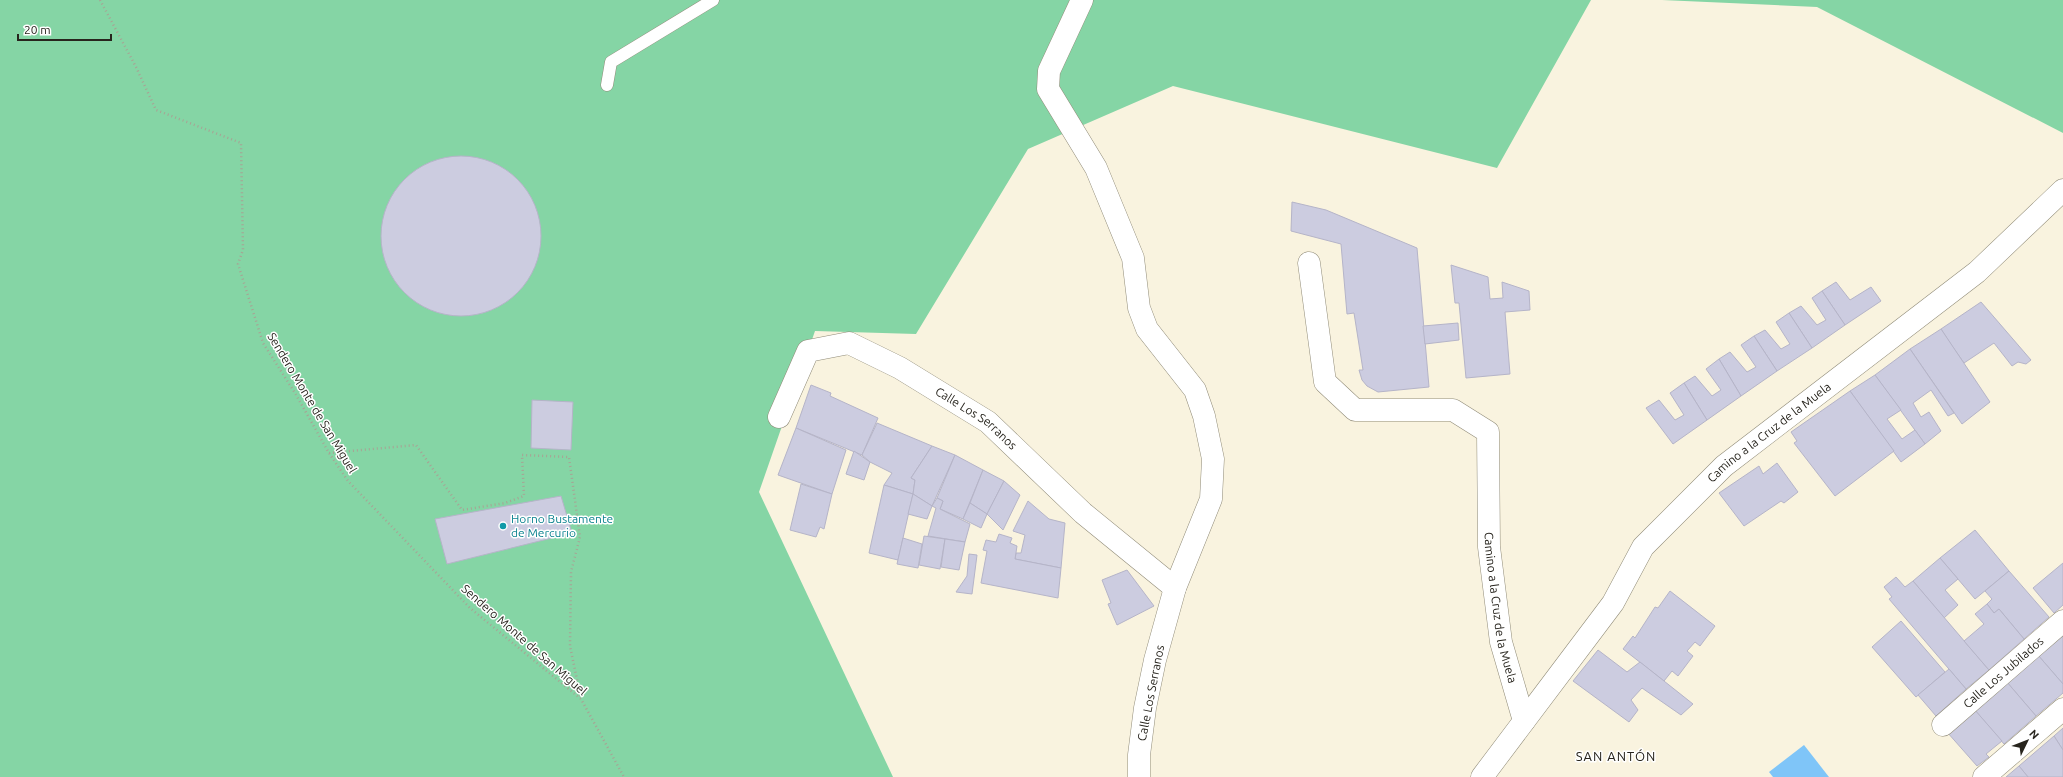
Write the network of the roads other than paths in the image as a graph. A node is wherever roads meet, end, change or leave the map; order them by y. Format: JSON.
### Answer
{"nodes":[{"id":1,"x":713,"y":0,"type":"edge"},
{"id":2,"x":1082,"y":0,"type":"edge"},
{"id":3,"x":607,"y":85,"type":"dead end"},
{"id":4,"x":2063,"y":190,"type":"edge"},
{"id":5,"x":1309,"y":263,"type":"dead end"},
{"id":6,"x":779,"y":417,"type":"dead end"},
{"id":7,"x":1176,"y":588,"type":"junction"},
{"id":8,"x":2063,"y":621,"type":"edge"},
{"id":9,"x":2063,"y":709,"type":"edge"},
{"id":10,"x":1524,"y":721,"type":"junction"},
{"id":11,"x":1943,"y":725,"type":"dead end"},
{"id":12,"x":1139,"y":777,"type":"edge"},
{"id":13,"x":1482,"y":777,"type":"edge"},
{"id":14,"x":1984,"y":777,"type":"edge"}],
"edges":[{"from":1,"to":3,"type":"lane"},
{"from":2,"to":7,"type":"street","name":"Calle Los Serranos"},
{"from":4,"to":10,"type":"street","name":"Camino a la Cruz de la Muela"},
{"from":5,"to":10,"type":"street","name":"Camino a la Cruz de la Muela"},
{"from":6,"to":7,"type":"street","name":"Calle Los Serranos"},
{"from":7,"to":12,"type":"street","name":"Calle Los Serranos"},
{"from":8,"to":11,"type":"street","name":"Calle Los Jubilados"},
{"from":9,"to":14,"type":"street"},
{"from":10,"to":13,"type":"street","name":"Camino a la Cruz de la Muela"}]}
